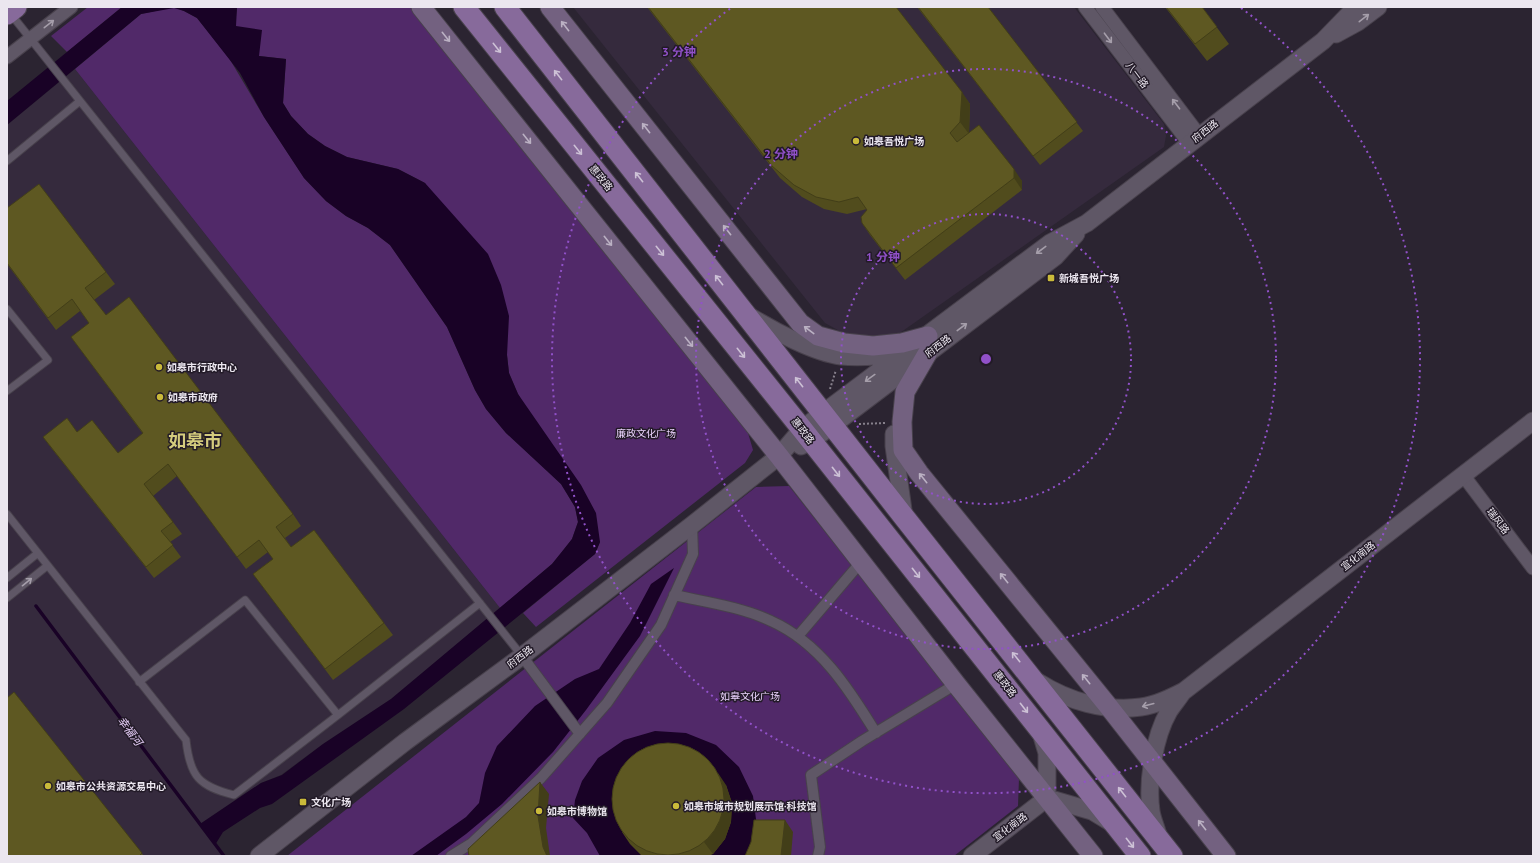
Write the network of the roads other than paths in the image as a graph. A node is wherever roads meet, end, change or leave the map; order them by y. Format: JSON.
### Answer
{"nodes":[{"id":1,"x":71,"y":7,"type":"edge"},
{"id":2,"x":421,"y":7,"type":"edge"},
{"id":3,"x":464,"y":7,"type":"edge"},
{"id":4,"x":505,"y":7,"type":"edge"},
{"id":5,"x":550,"y":7,"type":"edge"},
{"id":6,"x":1085,"y":7,"type":"edge"},
{"id":7,"x":1102,"y":7,"type":"edge"},
{"id":8,"x":1356,"y":7,"type":"edge"},
{"id":9,"x":1378,"y":7,"type":"edge"},
{"id":10,"x":10,"y":10,"type":"edge"},
{"id":11,"x":30,"y":39,"type":"junction"},
{"id":12,"x":1323,"y":41,"type":"junction"},
{"id":13,"x":7,"y":57,"type":"edge"},
{"id":14,"x":80,"y":101,"type":"junction"},
{"id":15,"x":1194,"y":139,"type":"junction"},
{"id":16,"x":7,"y":161,"type":"edge"},
{"id":17,"x":7,"y":309,"type":"edge"},
{"id":18,"x":747,"y":315,"type":"junction"},
{"id":19,"x":927,"y":345,"type":"junction"},
{"id":20,"x":907,"y":360,"type":"junction"},
{"id":21,"x":7,"y":391,"type":"edge"},
{"id":22,"x":828,"y":419,"type":"junction"},
{"id":23,"x":1533,"y":421,"type":"edge"},
{"id":24,"x":807,"y":435,"type":"junction"},
{"id":25,"x":779,"y":456,"type":"junction"},
{"id":26,"x":1463,"y":475,"type":"junction"},
{"id":27,"x":7,"y":514,"type":"edge"},
{"id":28,"x":904,"y":517,"type":"junction"},
{"id":29,"x":692,"y":525,"type":"junction"},
{"id":30,"x":38,"y":553,"type":"junction"},
{"id":31,"x":861,"y":562,"type":"junction"},
{"id":32,"x":48,"y":566,"type":"junction"},
{"id":33,"x":1533,"y":568,"type":"edge"},
{"id":34,"x":7,"y":578,"type":"edge"},
{"id":35,"x":674,"y":595,"type":"junction"},
{"id":36,"x":7,"y":598,"type":"edge"},
{"id":37,"x":480,"y":603,"type":"junction"},
{"id":38,"x":798,"y":636,"type":"junction"},
{"id":39,"x":522,"y":656,"type":"junction"},
{"id":40,"x":1034,"y":680,"type":"junction"},
{"id":41,"x":140,"y":682,"type":"junction"},
{"id":42,"x":956,"y":684,"type":"junction"},
{"id":43,"x":1184,"y":691,"type":"junction"},
{"id":44,"x":1109,"y":707,"type":"junction"},
{"id":45,"x":338,"y":715,"type":"junction"},
{"id":46,"x":1040,"y":728,"type":"junction"},
{"id":47,"x":876,"y":733,"type":"junction"},
{"id":48,"x":580,"y":734,"type":"junction"},
{"id":49,"x":1153,"y":764,"type":"junction"},
{"id":50,"x":1047,"y":798,"type":"junction"},
{"id":51,"x":1117,"y":826,"type":"junction"},
{"id":52,"x":1166,"y":848,"type":"edge"},
{"id":53,"x":464,"y":852,"type":"edge"},
{"id":54,"x":259,"y":856,"type":"edge"},
{"id":55,"x":451,"y":856,"type":"edge"},
{"id":56,"x":818,"y":856,"type":"edge"},
{"id":57,"x":972,"y":856,"type":"edge"},
{"id":58,"x":1093,"y":856,"type":"edge"},
{"id":59,"x":1140,"y":856,"type":"edge"},
{"id":60,"x":1226,"y":856,"type":"edge"}],
"edges":[{"from":11,"to":1,"type":"street","one_way":true},
{"from":2,"to":25,"type":"main road","one_way":true},
{"from":3,"to":24,"type":"main road","name":"惠政路","one_way":true},
{"from":18,"to":4,"type":"main road","one_way":true},
{"from":19,"to":5,"type":"main road","one_way":true},
{"from":6,"to":15,"type":"street","name":"八一路","one_way":true},
{"from":15,"to":7,"type":"street","name":"八一路","one_way":true},
{"from":8,"to":12,"type":"street","name":"府西路"},
{"from":12,"to":9,"type":"street","name":"府西路","one_way":true},
{"from":10,"to":11,"type":"lane"},
{"from":11,"to":13,"type":"street"},
{"from":11,"to":14,"type":"lane"},
{"from":12,"to":15,"type":"street","name":"府西路"},
{"from":14,"to":16,"type":"lane"},
{"from":14,"to":37,"type":"lane"},
{"from":15,"to":19,"type":"street","name":"府西路"},
{"from":17,"to":21,"type":"lane"},
{"from":18,"to":20,"type":"street"},
{"from":22,"to":18,"type":"main road","one_way":true},
{"from":19,"to":20,"type":"street","name":"府西路"},
{"from":44,"to":19,"type":"main road","one_way":true},
{"from":20,"to":22,"type":"street","name":"府西路"},
{"from":20,"to":28,"type":"street"},
{"from":22,"to":24,"type":"street","name":"府西路"},
{"from":22,"to":28,"type":"main road"},
{"from":23,"to":26,"type":"street","name":"宣化南路"},
{"from":24,"to":25,"type":"street","name":"府西路"},
{"from":24,"to":46,"type":"main road","name":"惠政路","one_way":true},
{"from":25,"to":29,"type":"street","name":"府西路"},
{"from":25,"to":31,"type":"main road"},
{"from":26,"to":33,"type":"street","name":"瑞风路"},
{"from":26,"to":43,"type":"street","name":"宣化南路"},
{"from":27,"to":30,"type":"lane"},
{"from":40,"to":28,"type":"main road","one_way":true},
{"from":29,"to":35,"type":"street"},
{"from":29,"to":39,"type":"street","name":"府西路"},
{"from":30,"to":32,"type":"lane"},
{"from":30,"to":34,"type":"lane"},
{"from":31,"to":38,"type":"street"},
{"from":31,"to":42,"type":"main road"},
{"from":36,"to":32,"type":"lane","one_way":true},
{"from":32,"to":41,"type":"lane"},
{"from":35,"to":38,"type":"street"},
{"from":35,"to":48,"type":"street"},
{"from":37,"to":39,"type":"lane"},
{"from":37,"to":45,"type":"lane"},
{"from":38,"to":47,"type":"street"},
{"from":39,"to":48,"type":"street"},
{"from":39,"to":54,"type":"street","name":"府西路"},
{"from":40,"to":44,"type":"street"},
{"from":52,"to":40,"type":"main road","one_way":true},
{"from":41,"to":45,"type":"lane"},
{"from":41,"to":45,"type":"lane"},
{"from":42,"to":47,"type":"street"},
{"from":42,"to":50,"type":"main road"},
{"from":43,"to":44,"type":"street","one_way":true},
{"from":43,"to":49,"type":"street"},
{"from":44,"to":49,"type":"main road"},
{"from":46,"to":50,"type":"street"},
{"from":46,"to":51,"type":"main road","name":"惠政路"},
{"from":47,"to":56,"type":"street"},
{"from":48,"to":53,"type":"street"},
{"from":49,"to":52,"type":"street"},
{"from":60,"to":49,"type":"main road","one_way":true},
{"from":50,"to":51,"type":"street"},
{"from":50,"to":57,"type":"street","name":"宣化南路"},
{"from":50,"to":58,"type":"main road"},
{"from":51,"to":59,"type":"main road","name":"惠政路","one_way":true},
{"from":53,"to":55,"type":"street"}]}
